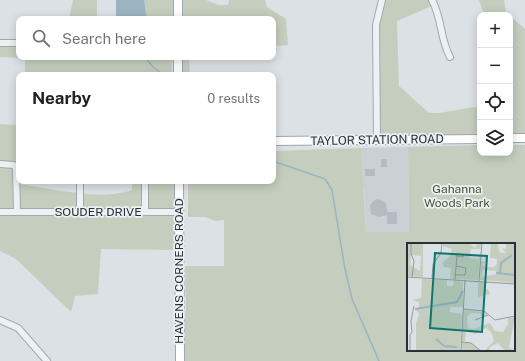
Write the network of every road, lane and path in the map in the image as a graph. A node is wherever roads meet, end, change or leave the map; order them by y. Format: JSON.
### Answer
{"nodes":[{"id":1,"x":178,"y":0,"type":"edge"},
{"id":2,"x":382,"y":0,"type":"edge"},
{"id":3,"x":432,"y":0,"type":"edge"},
{"id":4,"x":178,"y":16,"type":"edge"},
{"id":5,"x":0,"y":43,"type":"edge"},
{"id":6,"x":16,"y":43,"type":"edge"},
{"id":7,"x":450,"y":57,"type":"dead end"},
{"id":8,"x":178,"y":60,"type":"edge"},
{"id":9,"x":178,"y":72,"type":"edge"},
{"id":10,"x":513,"y":138,"type":"edge"},
{"id":11,"x":525,"y":138,"type":"edge"},
{"id":12,"x":477,"y":139,"type":"edge"},
{"id":13,"x":377,"y":140,"type":"junction"},
{"id":14,"x":276,"y":141,"type":"edge"},
{"id":15,"x":0,"y":164,"type":"edge"},
{"id":16,"x":16,"y":168,"type":"edge"},
{"id":17,"x":16,"y":184,"type":"edge"},
{"id":18,"x":80,"y":184,"type":"edge"},
{"id":19,"x":145,"y":184,"type":"edge"},
{"id":20,"x":179,"y":184,"type":"edge"},
{"id":21,"x":0,"y":212,"type":"edge"},
{"id":22,"x":17,"y":212,"type":"junction"},
{"id":23,"x":80,"y":212,"type":"junction"},
{"id":24,"x":145,"y":212,"type":"junction"},
{"id":25,"x":179,"y":212,"type":"junction"},
{"id":26,"x":0,"y":320,"type":"edge"},
{"id":27,"x":46,"y":361,"type":"edge"},
{"id":28,"x":180,"y":361,"type":"edge"}],
"edges":[{"from":1,"to":4,"type":"main road"},
{"from":2,"to":13,"type":"street"},
{"from":3,"to":7,"type":"street"},
{"from":5,"to":6,"type":"street"},
{"from":8,"to":9,"type":"main road"},
{"from":10,"to":11,"type":"main road"},
{"from":12,"to":13,"type":"main road","name":"TAYLOR STATION ROAD"},
{"from":13,"to":14,"type":"main road","name":"TAYLOR STATION ROAD"},
{"from":15,"to":16,"type":"street"},
{"from":17,"to":22,"type":"street"},
{"from":18,"to":23,"type":"street"},
{"from":19,"to":24,"type":"street"},
{"from":20,"to":25,"type":"main road","name":"HAVENS CORNERS ROAD"},
{"from":21,"to":22,"type":"street","name":"SOUDER DRIVE"},
{"from":22,"to":23,"type":"street","name":"SOUDER DRIVE"},
{"from":23,"to":24,"type":"street","name":"SOUDER DRIVE"},
{"from":24,"to":25,"type":"street","name":"SOUDER DRIVE"},
{"from":25,"to":28,"type":"main road","name":"HAVENS CORNERS ROAD"},
{"from":26,"to":27,"type":"street"}]}
